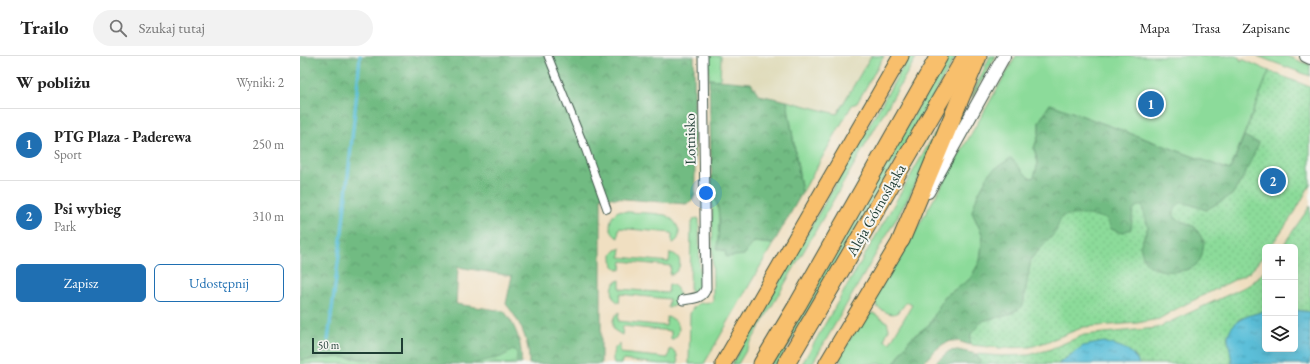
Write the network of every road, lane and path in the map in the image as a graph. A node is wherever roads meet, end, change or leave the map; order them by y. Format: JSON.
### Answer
{"nodes":[{"id":1,"x":548,"y":56,"type":"edge"},
{"id":2,"x":703,"y":56,"type":"edge"},
{"id":3,"x":901,"y":56,"type":"edge"},
{"id":4,"x":939,"y":56,"type":"edge"},
{"id":5,"x":966,"y":56,"type":"edge"},
{"id":6,"x":978,"y":56,"type":"edge"},
{"id":7,"x":1004,"y":56,"type":"edge"},
{"id":8,"x":1306,"y":56,"type":"edge"},
{"id":9,"x":1310,"y":58,"type":"edge"},
{"id":10,"x":607,"y":209,"type":"dead end"},
{"id":11,"x":901,"y":240,"type":"junction"},
{"id":12,"x":683,"y":300,"type":"dead end"},
{"id":13,"x":723,"y":364,"type":"edge"},
{"id":14,"x":762,"y":364,"type":"edge"},
{"id":15,"x":786,"y":364,"type":"edge"},
{"id":16,"x":827,"y":364,"type":"edge"}],
"edges":[{"from":1,"to":10,"type":"street"},
{"from":2,"to":12,"type":"street","name":"Lotnisko"},
{"from":3,"to":13,"type":"main road"},
{"from":4,"to":14,"type":"highway"},
{"from":5,"to":15,"type":"highway","name":"Aleja Górnośląska"},
{"from":6,"to":11,"type":"highway"},
{"from":7,"to":11,"type":"street"},
{"from":8,"to":9,"type":"street"},
{"from":11,"to":16,"type":"highway"}]}
